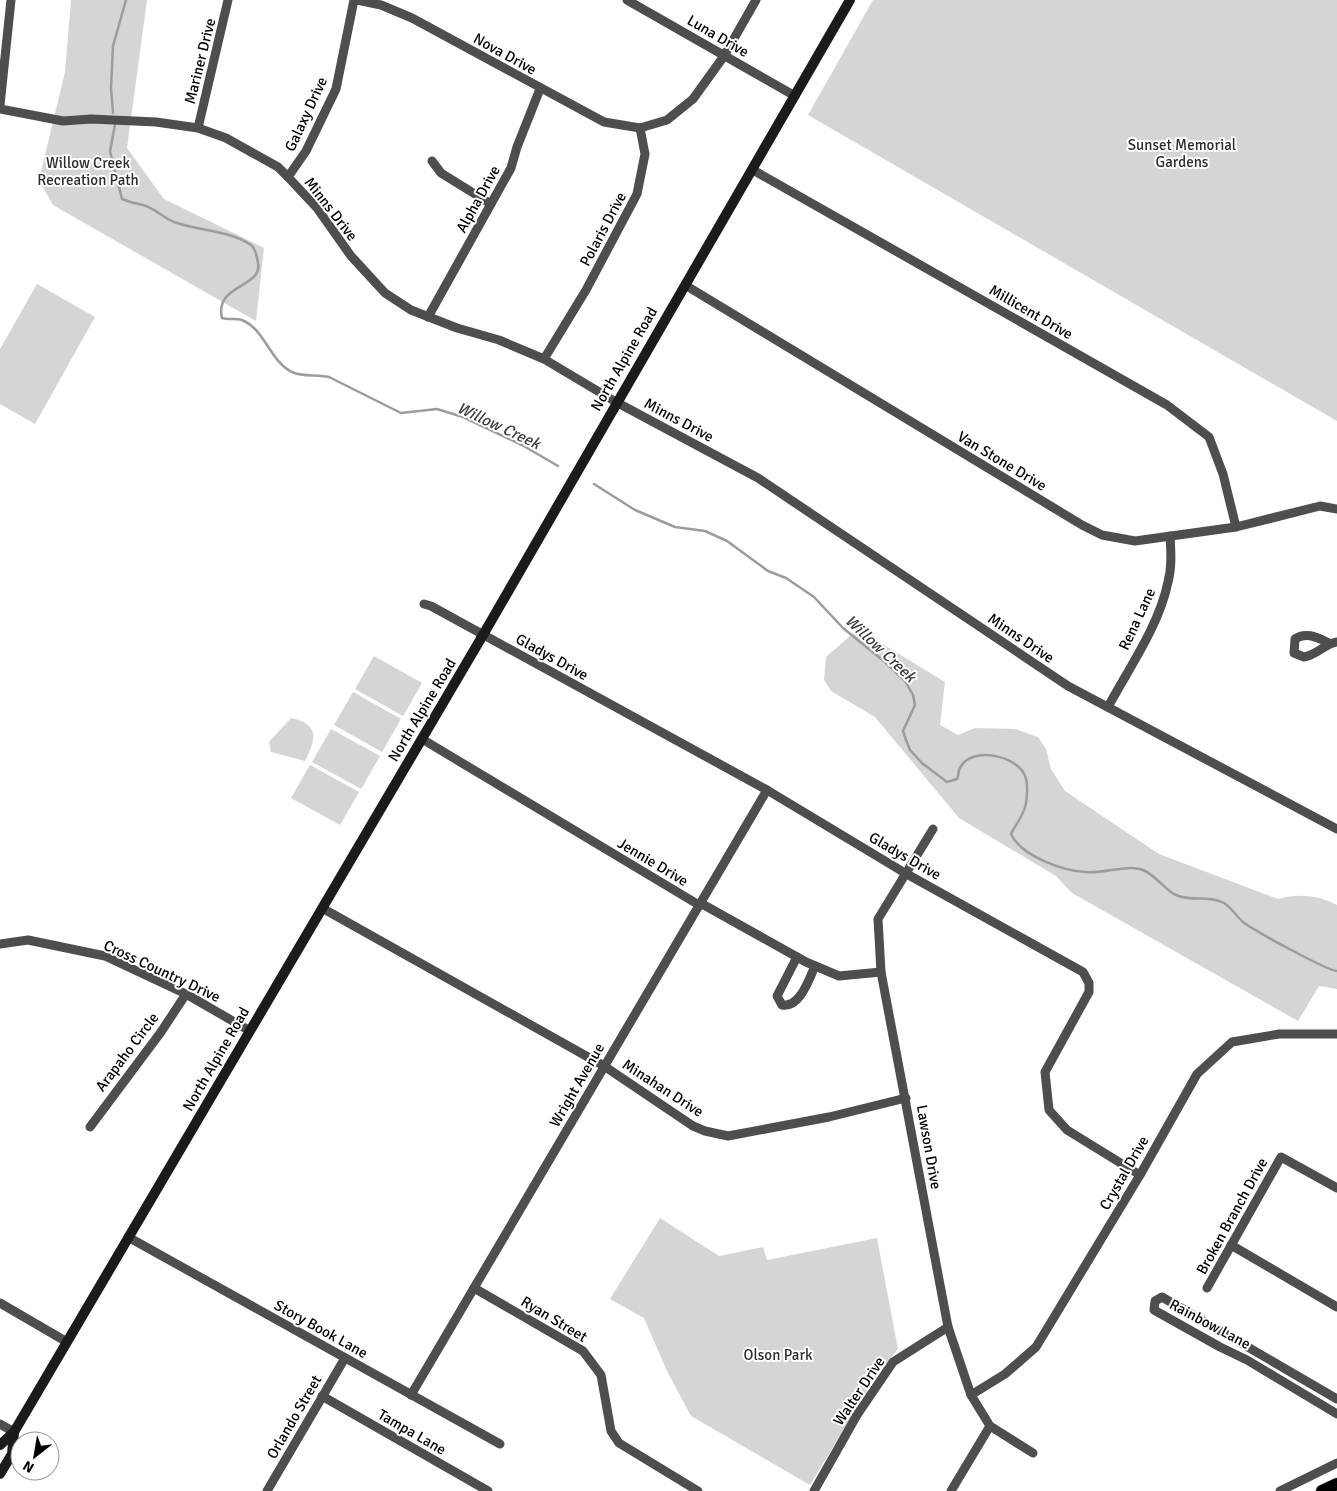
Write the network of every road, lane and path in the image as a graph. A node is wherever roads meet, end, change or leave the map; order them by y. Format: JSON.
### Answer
{"nodes":[{"id":1,"x":11,"y":0,"type":"edge"},
{"id":2,"x":228,"y":0,"type":"edge"},
{"id":3,"x":356,"y":0,"type":"edge"},
{"id":4,"x":627,"y":0,"type":"edge"},
{"id":5,"x":756,"y":0,"type":"edge"},
{"id":6,"x":850,"y":0,"type":"edge"},
{"id":7,"x":724,"y":56,"type":"junction"},
{"id":8,"x":540,"y":89,"type":"junction"},
{"id":9,"x":795,"y":96,"type":"junction"},
{"id":10,"x":0,"y":104,"type":"edge"},
{"id":11,"x":0,"y":109,"type":"edge"},
{"id":12,"x":198,"y":128,"type":"junction"},
{"id":13,"x":640,"y":128,"type":"junction"},
{"id":14,"x":432,"y":161,"type":"dead end"},
{"id":15,"x":753,"y":170,"type":"junction"},
{"id":16,"x":288,"y":177,"type":"junction"},
{"id":17,"x":491,"y":204,"type":"junction"},
{"id":18,"x":685,"y":285,"type":"junction"},
{"id":19,"x":428,"y":317,"type":"junction"},
{"id":20,"x":544,"y":359,"type":"junction"},
{"id":21,"x":616,"y":402,"type":"junction"},
{"id":22,"x":1337,"y":509,"type":"edge"},
{"id":23,"x":1236,"y":527,"type":"junction"},
{"id":24,"x":1170,"y":536,"type":"junction"},
{"id":25,"x":424,"y":604,"type":"dead end"},
{"id":26,"x":483,"y":635,"type":"junction"},
{"id":27,"x":1108,"y":707,"type":"junction"},
{"id":28,"x":422,"y":739,"type":"junction"},
{"id":29,"x":767,"y":790,"type":"junction"},
{"id":30,"x":1337,"y":828,"type":"edge"},
{"id":31,"x":933,"y":829,"type":"dead end"},
{"id":32,"x":905,"y":873,"type":"junction"},
{"id":33,"x":699,"y":905,"type":"junction"},
{"id":34,"x":322,"y":908,"type":"junction"},
{"id":35,"x":0,"y":944,"type":"edge"},
{"id":36,"x":797,"y":957,"type":"junction"},
{"id":37,"x":815,"y":966,"type":"junction"},
{"id":38,"x":881,"y":972,"type":"junction"},
{"id":39,"x":186,"y":994,"type":"junction"},
{"id":40,"x":250,"y":1031,"type":"junction"},
{"id":41,"x":1337,"y":1034,"type":"edge"},
{"id":42,"x":604,"y":1066,"type":"junction"},
{"id":43,"x":906,"y":1098,"type":"junction"},
{"id":44,"x":90,"y":1127,"type":"dead end"},
{"id":45,"x":1140,"y":1175,"type":"junction"},
{"id":46,"x":1337,"y":1188,"type":"edge"},
{"id":47,"x":128,"y":1237,"type":"junction"},
{"id":48,"x":1231,"y":1246,"type":"junction"},
{"id":49,"x":474,"y":1288,"type":"junction"},
{"id":50,"x":1207,"y":1288,"type":"dead end"},
{"id":51,"x":0,"y":1303,"type":"edge"},
{"id":52,"x":1337,"y":1307,"type":"edge"},
{"id":53,"x":948,"y":1327,"type":"junction"},
{"id":54,"x":67,"y":1342,"type":"junction"},
{"id":55,"x":345,"y":1358,"type":"junction"},
{"id":56,"x":411,"y":1394,"type":"junction"},
{"id":57,"x":971,"y":1395,"type":"junction"},
{"id":58,"x":322,"y":1396,"type":"junction"},
{"id":59,"x":1337,"y":1399,"type":"edge"},
{"id":60,"x":1337,"y":1414,"type":"edge"},
{"id":61,"x":0,"y":1424,"type":"edge"},
{"id":62,"x":990,"y":1426,"type":"junction"},
{"id":63,"x":12,"y":1431,"type":"edge"},
{"id":64,"x":15,"y":1431,"type":"edge"},
{"id":65,"x":10,"y":1436,"type":"edge"},
{"id":66,"x":500,"y":1444,"type":"dead end"},
{"id":67,"x":0,"y":1445,"type":"edge"},
{"id":68,"x":1033,"y":1453,"type":"dead end"},
{"id":69,"x":10,"y":1457,"type":"edge"},
{"id":70,"x":1337,"y":1463,"type":"edge"},
{"id":71,"x":0,"y":1474,"type":"edge"},
{"id":72,"x":1337,"y":1484,"type":"edge"},
{"id":73,"x":268,"y":1488,"type":"edge"},
{"id":74,"x":278,"y":1491,"type":"edge"},
{"id":75,"x":488,"y":1491,"type":"edge"},
{"id":76,"x":698,"y":1491,"type":"edge"},
{"id":77,"x":814,"y":1491,"type":"edge"},
{"id":78,"x":951,"y":1491,"type":"edge"},
{"id":79,"x":1280,"y":1491,"type":"edge"},
{"id":80,"x":1322,"y":1491,"type":"edge"}],
"edges":[{"from":1,"to":10,"type":"street"},
{"from":2,"to":12,"type":"street","name":"Mariner Drive"},
{"from":3,"to":8,"type":"street","name":"Nova Drive"},
{"from":3,"to":16,"type":"street","name":"Galaxy Drive"},
{"from":4,"to":7,"type":"street","name":"Luna Drive"},
{"from":5,"to":7,"type":"street"},
{"from":6,"to":9,"type":"main road","name":"North Alpine Road"},
{"from":7,"to":9,"type":"street","name":"Luna Drive"},
{"from":7,"to":13,"type":"street"},
{"from":8,"to":13,"type":"street","name":"Nova Drive"},
{"from":8,"to":17,"type":"street","name":"Alpha Drive"},
{"from":9,"to":15,"type":"main road","name":"North Alpine Road"},
{"from":11,"to":12,"type":"street","name":"Minns Drive"},
{"from":12,"to":16,"type":"street","name":"Minns Drive"},
{"from":13,"to":20,"type":"street","name":"Polaris Drive"},
{"from":14,"to":17,"type":"street"},
{"from":15,"to":18,"type":"main road","name":"North Alpine Road"},
{"from":15,"to":23,"type":"street","name":"Millicent Drive"},
{"from":16,"to":19,"type":"street","name":"Minns Drive"},
{"from":17,"to":19,"type":"street","name":"Alpha Drive"},
{"from":18,"to":21,"type":"main road","name":"North Alpine Road"},
{"from":18,"to":24,"type":"street","name":"Van Stone Drive"},
{"from":19,"to":20,"type":"street","name":"Minns Drive"},
{"from":20,"to":21,"type":"street","name":"Minns Drive"},
{"from":21,"to":26,"type":"main road","name":"North Alpine Road"},
{"from":21,"to":27,"type":"street","name":"Minns Drive"},
{"from":22,"to":23,"type":"street","name":"Van Stone Drive"},
{"from":23,"to":24,"type":"street","name":"Van Stone Drive"},
{"from":24,"to":27,"type":"street","name":"Rena Lane"},
{"from":25,"to":26,"type":"street","name":"Gladys Drive"},
{"from":26,"to":28,"type":"main road","name":"North Alpine Road"},
{"from":26,"to":29,"type":"street","name":"Gladys Drive"},
{"from":27,"to":30,"type":"street","name":"Minns Drive"},
{"from":28,"to":33,"type":"street","name":"Jennie Drive"},
{"from":28,"to":34,"type":"main road","name":"North Alpine Road"},
{"from":29,"to":32,"type":"street","name":"Gladys Drive"},
{"from":29,"to":33,"type":"street","name":"Wright Avenue"},
{"from":31,"to":32,"type":"street","name":"Lawson Drive"},
{"from":32,"to":38,"type":"street","name":"Lawson Drive"},
{"from":32,"to":45,"type":"street","name":"Gladys Drive"},
{"from":33,"to":36,"type":"street","name":"Jennie Drive"},
{"from":33,"to":42,"type":"street","name":"Wright Avenue"},
{"from":34,"to":40,"type":"main road","name":"North Alpine Road"},
{"from":34,"to":42,"type":"street","name":"Minahan Drive"},
{"from":35,"to":39,"type":"street","name":"Cross Country Drive"},
{"from":36,"to":37,"type":"street","name":"Jennie Drive"},
{"from":36,"to":37,"type":"street"},
{"from":37,"to":38,"type":"street","name":"Jennie Drive"},
{"from":38,"to":43,"type":"street","name":"Lawson Drive"},
{"from":39,"to":40,"type":"street","name":"Cross Country Drive"},
{"from":39,"to":44,"type":"street","name":"Arapaho Circle"},
{"from":40,"to":47,"type":"main road","name":"North Alpine Road"},
{"from":41,"to":45,"type":"street","name":"Crystal Drive"},
{"from":42,"to":43,"type":"street","name":"Minahan Drive"},
{"from":42,"to":49,"type":"street","name":"Wright Avenue"},
{"from":43,"to":53,"type":"street","name":"Lawson Drive"},
{"from":45,"to":57,"type":"street","name":"Crystal Drive"},
{"from":46,"to":48,"type":"street","name":"Broken Branch Drive"},
{"from":47,"to":54,"type":"main road","name":"North Alpine Road"},
{"from":47,"to":55,"type":"street","name":"Story Book Lane"},
{"from":48,"to":50,"type":"street","name":"Broken Branch Drive"},
{"from":48,"to":52,"type":"street"},
{"from":49,"to":56,"type":"street","name":"Wright Avenue"},
{"from":49,"to":76,"type":"street","name":"Ryan Street"},
{"from":51,"to":54,"type":"street"},
{"from":53,"to":57,"type":"street","name":"Lawson Drive"},
{"from":53,"to":77,"type":"street","name":"Walter Drive"},
{"from":54,"to":64,"type":"main road","name":"North Alpine Road"},
{"from":55,"to":56,"type":"street","name":"Story Book Lane"},
{"from":55,"to":58,"type":"street","name":"Orlando Street"},
{"from":56,"to":66,"type":"street","name":"Story Book Lane"},
{"from":57,"to":62,"type":"street","name":"Lawson Drive"},
{"from":58,"to":73,"type":"street","name":"Orlando Street"},
{"from":58,"to":75,"type":"street","name":"Tampa Lane"},
{"from":59,"to":60,"type":"street","name":"Rainbow Lane"},
{"from":61,"to":63,"type":"street"},
{"from":62,"to":68,"type":"street","name":"Lawson Drive"},
{"from":62,"to":78,"type":"street"},
{"from":65,"to":67,"type":"main road","name":"North Alpine Road"},
{"from":69,"to":71,"type":"main road","name":"North Alpine Road"},
{"from":70,"to":79,"type":"street"},
{"from":72,"to":80,"type":"main road"},
{"from":73,"to":74,"type":"street"}]}
